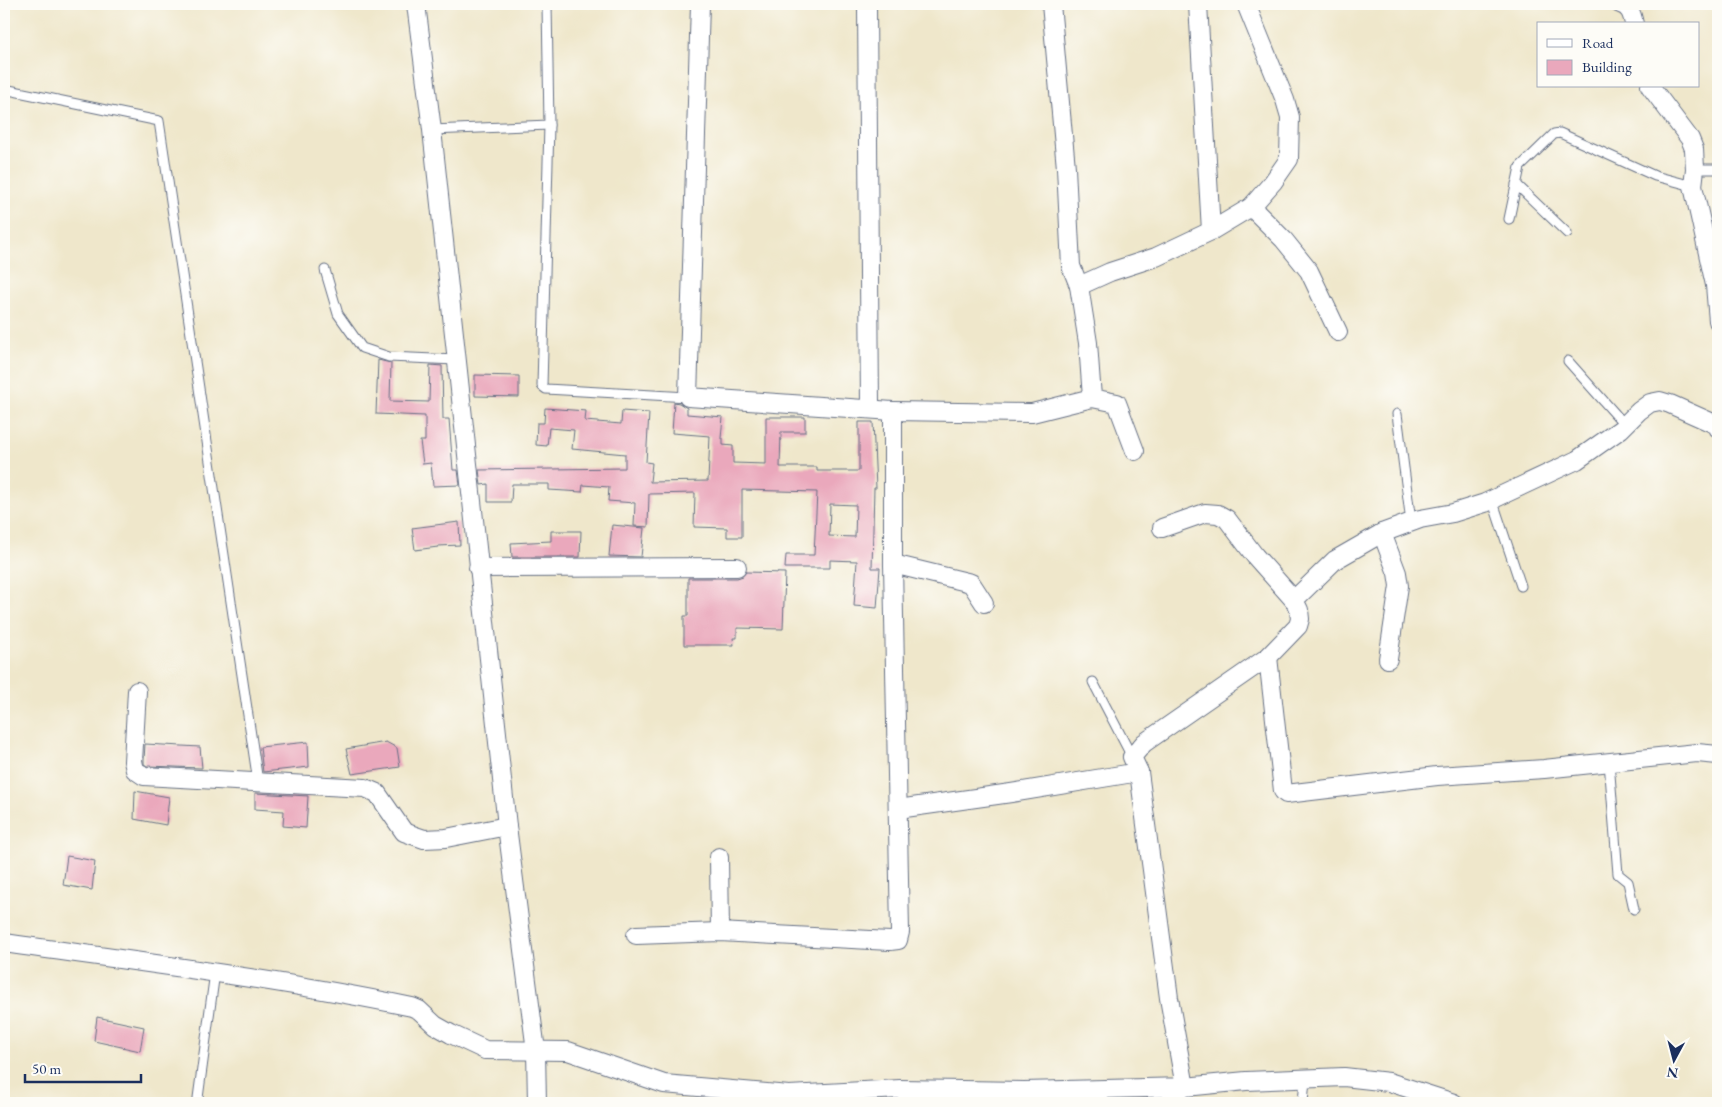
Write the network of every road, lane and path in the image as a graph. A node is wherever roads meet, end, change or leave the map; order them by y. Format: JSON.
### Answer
{"nodes":[{"id":1,"x":416,"y":4,"type":"edge"},
{"id":2,"x":548,"y":4,"type":"edge"},
{"id":3,"x":700,"y":4,"type":"edge"},
{"id":4,"x":867,"y":4,"type":"edge"},
{"id":5,"x":1051,"y":4,"type":"edge"},
{"id":6,"x":1198,"y":4,"type":"edge"},
{"id":7,"x":1246,"y":4,"type":"edge"},
{"id":8,"x":1620,"y":4,"type":"edge"},
{"id":9,"x":1634,"y":22,"type":"edge"},
{"id":10,"x":1652,"y":88,"type":"edge"},
{"id":11,"x":4,"y":89,"type":"edge"},
{"id":12,"x":549,"y":125,"type":"junction"},
{"id":13,"x":432,"y":130,"type":"junction"},
{"id":14,"x":1718,"y":169,"type":"edge"},
{"id":15,"x":1694,"y":177,"type":"junction"},
{"id":16,"x":1516,"y":184,"type":"junction"},
{"id":17,"x":1251,"y":207,"type":"junction"},
{"id":18,"x":1509,"y":219,"type":"dead end"},
{"id":19,"x":1211,"y":231,"type":"junction"},
{"id":20,"x":1567,"y":233,"type":"dead end"},
{"id":21,"x":325,"y":270,"type":"dead end"},
{"id":22,"x":1079,"y":286,"type":"junction"},
{"id":23,"x":1718,"y":321,"type":"edge"},
{"id":24,"x":1338,"y":332,"type":"dead end"},
{"id":25,"x":456,"y":360,"type":"junction"},
{"id":26,"x":1568,"y":361,"type":"dead end"},
{"id":27,"x":688,"y":397,"type":"junction"},
{"id":28,"x":1092,"y":398,"type":"junction"},
{"id":29,"x":870,"y":408,"type":"junction"},
{"id":30,"x":893,"y":411,"type":"junction"},
{"id":31,"x":1397,"y":414,"type":"dead end"},
{"id":32,"x":1718,"y":422,"type":"edge"},
{"id":33,"x":1625,"y":425,"type":"junction"},
{"id":34,"x":1135,"y":451,"type":"dead end"},
{"id":35,"x":1492,"y":500,"type":"junction"},
{"id":36,"x":1411,"y":522,"type":"junction"},
{"id":37,"x":1162,"y":528,"type":"dead end"},
{"id":38,"x":1382,"y":533,"type":"junction"},
{"id":39,"x":893,"y":564,"type":"junction"},
{"id":40,"x":737,"y":567,"type":"dead end"},
{"id":41,"x":478,"y":568,"type":"junction"},
{"id":42,"x":1521,"y":586,"type":"dead end"},
{"id":43,"x":1294,"y":600,"type":"junction"},
{"id":44,"x":984,"y":603,"type":"dead end"},
{"id":45,"x":1268,"y":657,"type":"junction"},
{"id":46,"x":1388,"y":659,"type":"dead end"},
{"id":47,"x":1092,"y":682,"type":"dead end"},
{"id":48,"x":137,"y":691,"type":"dead end"},
{"id":49,"x":1718,"y":755,"type":"edge"},
{"id":50,"x":1609,"y":762,"type":"junction"},
{"id":51,"x":1135,"y":765,"type":"junction"},
{"id":52,"x":258,"y":782,"type":"junction"},
{"id":53,"x":898,"y":809,"type":"junction"},
{"id":54,"x":507,"y":826,"type":"junction"},
{"id":55,"x":719,"y":857,"type":"dead end"},
{"id":56,"x":1634,"y":909,"type":"dead end"},
{"id":57,"x":720,"y":932,"type":"junction"},
{"id":58,"x":636,"y":935,"type":"dead end"},
{"id":59,"x":4,"y":943,"type":"edge"},
{"id":60,"x":215,"y":972,"type":"junction"},
{"id":61,"x":536,"y":1051,"type":"junction"},
{"id":62,"x":1305,"y":1079,"type":"junction"},
{"id":63,"x":1185,"y":1087,"type":"junction"},
{"id":64,"x":1023,"y":1097,"type":"edge"},
{"id":65,"x":198,"y":1098,"type":"dead end"},
{"id":66,"x":753,"y":1098,"type":"edge"},
{"id":67,"x":1433,"y":1100,"type":"edge"},
{"id":68,"x":537,"y":1103,"type":"edge"},
{"id":69,"x":1303,"y":1103,"type":"edge"},
{"id":70,"x":1454,"y":1103,"type":"edge"}],
"edges":[{"from":1,"to":13,"type":"street"},
{"from":2,"to":12,"type":"lane"},
{"from":3,"to":27,"type":"street"},
{"from":4,"to":29,"type":"street"},
{"from":5,"to":22,"type":"street"},
{"from":6,"to":19,"type":"street"},
{"from":7,"to":17,"type":"street"},
{"from":8,"to":9,"type":"street"},
{"from":10,"to":15,"type":"street"},
{"from":11,"to":52,"type":"lane"},
{"from":12,"to":13,"type":"lane"},
{"from":12,"to":27,"type":"lane"},
{"from":13,"to":25,"type":"street"},
{"from":14,"to":15,"type":"lane"},
{"from":15,"to":16,"type":"lane"},
{"from":15,"to":23,"type":"street"},
{"from":16,"to":18,"type":"lane"},
{"from":16,"to":20,"type":"lane"},
{"from":17,"to":19,"type":"street"},
{"from":17,"to":24,"type":"street"},
{"from":19,"to":22,"type":"street"},
{"from":21,"to":25,"type":"lane"},
{"from":22,"to":28,"type":"street"},
{"from":25,"to":41,"type":"street"},
{"from":26,"to":33,"type":"lane"},
{"from":27,"to":29,"type":"street"},
{"from":28,"to":30,"type":"street"},
{"from":28,"to":34,"type":"street"},
{"from":29,"to":30,"type":"street"},
{"from":30,"to":39,"type":"street"},
{"from":31,"to":36,"type":"lane"},
{"from":32,"to":33,"type":"street"},
{"from":33,"to":35,"type":"street"},
{"from":35,"to":36,"type":"street"},
{"from":35,"to":42,"type":"lane"},
{"from":36,"to":38,"type":"street"},
{"from":37,"to":43,"type":"street"},
{"from":38,"to":43,"type":"street"},
{"from":38,"to":46,"type":"street"},
{"from":39,"to":44,"type":"street"},
{"from":39,"to":53,"type":"street"},
{"from":40,"to":41,"type":"street"},
{"from":41,"to":54,"type":"street"},
{"from":43,"to":45,"type":"street"},
{"from":45,"to":50,"type":"street"},
{"from":45,"to":51,"type":"street"},
{"from":47,"to":51,"type":"lane"},
{"from":48,"to":52,"type":"street"},
{"from":49,"to":50,"type":"street"},
{"from":50,"to":56,"type":"lane"},
{"from":51,"to":53,"type":"street"},
{"from":51,"to":63,"type":"street"},
{"from":52,"to":54,"type":"street"},
{"from":53,"to":57,"type":"street"},
{"from":54,"to":61,"type":"street"},
{"from":55,"to":57,"type":"street"},
{"from":57,"to":58,"type":"street"},
{"from":59,"to":60,"type":"street"},
{"from":60,"to":61,"type":"street"},
{"from":60,"to":65,"type":"lane"},
{"from":61,"to":66,"type":"street"},
{"from":61,"to":68,"type":"street"},
{"from":62,"to":63,"type":"street"},
{"from":62,"to":67,"type":"street"},
{"from":62,"to":69,"type":"lane"},
{"from":63,"to":64,"type":"street"},
{"from":64,"to":66,"type":"street"},
{"from":67,"to":70,"type":"street"}]}
